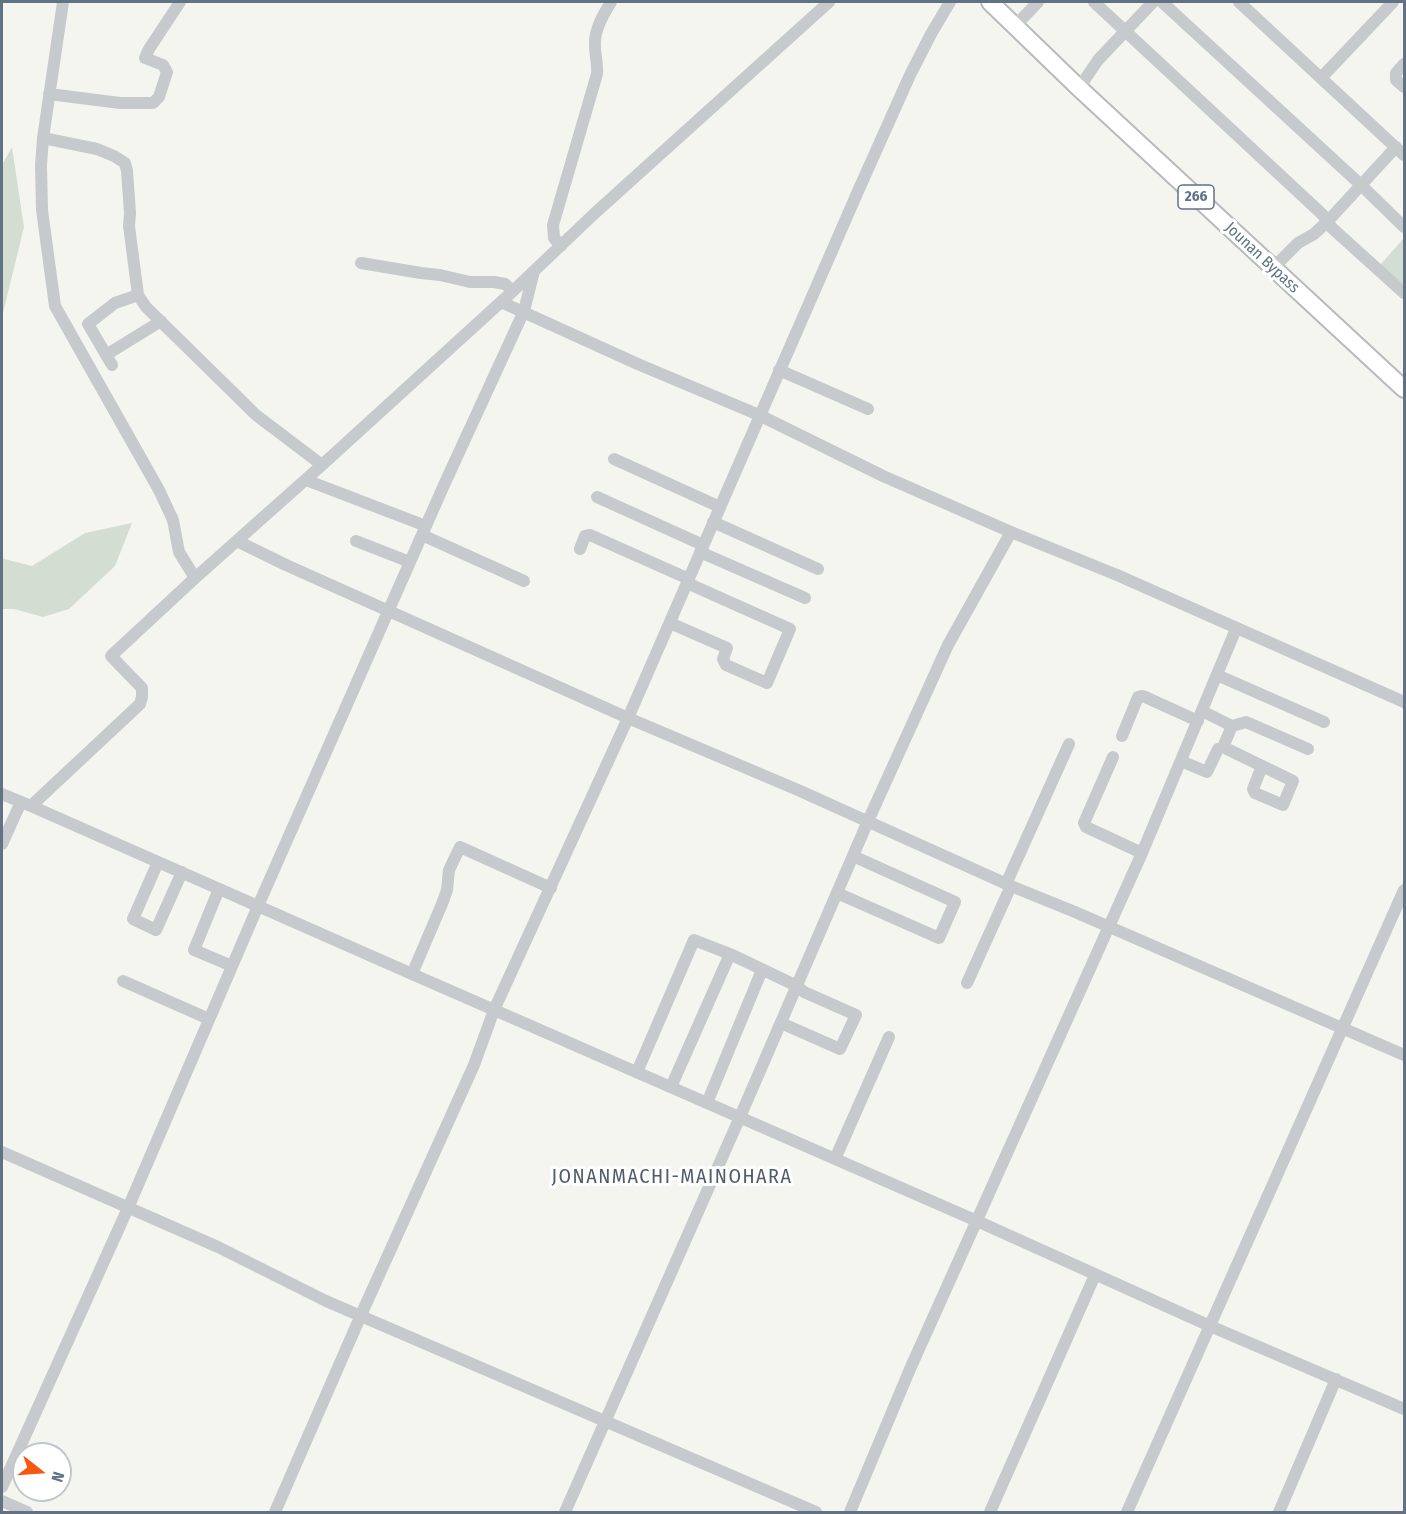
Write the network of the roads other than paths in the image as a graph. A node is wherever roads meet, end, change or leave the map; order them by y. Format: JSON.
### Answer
{"nodes":[{"id":1,"x":63,"y":2,"type":"edge"},
{"id":2,"x":180,"y":2,"type":"edge"},
{"id":3,"x":611,"y":2,"type":"edge"},
{"id":4,"x":829,"y":2,"type":"edge"},
{"id":5,"x":950,"y":2,"type":"edge"},
{"id":6,"x":990,"y":2,"type":"edge"},
{"id":7,"x":1038,"y":2,"type":"edge"},
{"id":8,"x":1094,"y":2,"type":"edge"},
{"id":9,"x":1153,"y":2,"type":"edge"},
{"id":10,"x":1162,"y":2,"type":"edge"},
{"id":11,"x":1239,"y":2,"type":"edge"},
{"id":12,"x":1393,"y":2,"type":"edge"},
{"id":13,"x":1015,"y":26,"type":"junction"},
{"id":14,"x":1126,"y":30,"type":"junction"},
{"id":15,"x":1404,"y":64,"type":"edge"},
{"id":16,"x":1321,"y":78,"type":"junction"},
{"id":17,"x":1404,"y":87,"type":"edge"},
{"id":18,"x":1078,"y":88,"type":"junction"},
{"id":19,"x":49,"y":94,"type":"junction"},
{"id":20,"x":43,"y":138,"type":"junction"},
{"id":21,"x":1400,"y":151,"type":"edge"},
{"id":22,"x":1361,"y":185,"type":"junction"},
{"id":23,"x":1328,"y":221,"type":"junction"},
{"id":24,"x":1404,"y":227,"type":"edge"},
{"id":25,"x":561,"y":246,"type":"junction"},
{"id":26,"x":361,"y":263,"type":"dead end"},
{"id":27,"x":1273,"y":268,"type":"junction"},
{"id":28,"x":534,"y":271,"type":"junction"},
{"id":29,"x":513,"y":291,"type":"junction"},
{"id":30,"x":1404,"y":293,"type":"edge"},
{"id":31,"x":138,"y":295,"type":"junction"},
{"id":32,"x":501,"y":302,"type":"junction"},
{"id":33,"x":524,"y":312,"type":"junction"},
{"id":34,"x":161,"y":321,"type":"junction"},
{"id":35,"x":779,"y":370,"type":"junction"},
{"id":36,"x":1402,"y":382,"type":"edge"},
{"id":37,"x":868,"y":409,"type":"dead end"},
{"id":38,"x":759,"y":416,"type":"junction"},
{"id":39,"x":614,"y":459,"type":"dead end"},
{"id":40,"x":322,"y":465,"type":"junction"},
{"id":41,"x":306,"y":480,"type":"junction"},
{"id":42,"x":597,"y":496,"type":"dead end"},
{"id":43,"x":720,"y":507,"type":"junction"},
{"id":44,"x":713,"y":522,"type":"junction"},
{"id":45,"x":424,"y":531,"type":"junction"},
{"id":46,"x":1011,"y":532,"type":"junction"},
{"id":47,"x":237,"y":541,"type":"junction"},
{"id":48,"x":356,"y":541,"type":"dead end"},
{"id":49,"x":702,"y":548,"type":"junction"},
{"id":50,"x":580,"y":549,"type":"dead end"},
{"id":51,"x":410,"y":562,"type":"junction"},
{"id":52,"x":818,"y":569,"type":"dead end"},
{"id":53,"x":195,"y":578,"type":"junction"},
{"id":54,"x":524,"y":581,"type":"dead end"},
{"id":55,"x":688,"y":581,"type":"junction"},
{"id":56,"x":805,"y":598,"type":"dead end"},
{"id":57,"x":389,"y":610,"type":"junction"},
{"id":58,"x":670,"y":623,"type":"junction"},
{"id":59,"x":1236,"y":629,"type":"junction"},
{"id":60,"x":1217,"y":675,"type":"junction"},
{"id":61,"x":1404,"y":702,"type":"edge"},
{"id":62,"x":1200,"y":716,"type":"junction"},
{"id":63,"x":628,"y":718,"type":"junction"},
{"id":64,"x":1324,"y":722,"type":"dead end"},
{"id":65,"x":1232,"y":726,"type":"junction"},
{"id":66,"x":1122,"y":736,"type":"dead end"},
{"id":67,"x":1069,"y":744,"type":"dead end"},
{"id":68,"x":1308,"y":749,"type":"dead end"},
{"id":69,"x":1218,"y":750,"type":"dead end"},
{"id":70,"x":1113,"y":757,"type":"dead end"},
{"id":71,"x":1181,"y":761,"type":"junction"},
{"id":72,"x":1262,"y":766,"type":"dead end"},
{"id":73,"x":2,"y":794,"type":"edge"},
{"id":74,"x":26,"y":804,"type":"junction"},
{"id":75,"x":868,"y":821,"type":"junction"},
{"id":76,"x":2,"y":844,"type":"edge"},
{"id":77,"x":1142,"y":853,"type":"junction"},
{"id":78,"x":853,"y":856,"type":"junction"},
{"id":79,"x":158,"y":862,"type":"junction"},
{"id":80,"x":182,"y":872,"type":"junction"},
{"id":81,"x":1009,"y":885,"type":"junction"},
{"id":82,"x":551,"y":888,"type":"junction"},
{"id":83,"x":219,"y":889,"type":"junction"},
{"id":84,"x":1404,"y":890,"type":"edge"},
{"id":85,"x":837,"y":893,"type":"junction"},
{"id":86,"x":258,"y":906,"type":"junction"},
{"id":87,"x":1108,"y":927,"type":"junction"},
{"id":88,"x":730,"y":954,"type":"junction"},
{"id":89,"x":232,"y":966,"type":"junction"},
{"id":90,"x":762,"y":970,"type":"junction"},
{"id":91,"x":412,"y":974,"type":"junction"},
{"id":92,"x":123,"y":981,"type":"dead end"},
{"id":93,"x":967,"y":983,"type":"dead end"},
{"id":94,"x":797,"y":986,"type":"junction"},
{"id":95,"x":494,"y":1010,"type":"junction"},
{"id":96,"x":210,"y":1019,"type":"junction"},
{"id":97,"x":781,"y":1023,"type":"junction"},
{"id":98,"x":1342,"y":1028,"type":"junction"},
{"id":99,"x":889,"y":1038,"type":"dead end"},
{"id":100,"x":1404,"y":1055,"type":"edge"},
{"id":101,"x":637,"y":1072,"type":"junction"},
{"id":102,"x":671,"y":1087,"type":"junction"},
{"id":103,"x":707,"y":1103,"type":"junction"},
{"id":104,"x":740,"y":1117,"type":"junction"},
{"id":105,"x":2,"y":1152,"type":"edge"},
{"id":106,"x":835,"y":1159,"type":"junction"},
{"id":107,"x":128,"y":1208,"type":"junction"},
{"id":108,"x":977,"y":1221,"type":"junction"},
{"id":109,"x":1095,"y":1275,"type":"junction"},
{"id":110,"x":361,"y":1315,"type":"junction"},
{"id":111,"x":1210,"y":1326,"type":"junction"},
{"id":112,"x":1336,"y":1379,"type":"junction"},
{"id":113,"x":1404,"y":1410,"type":"edge"},
{"id":114,"x":605,"y":1422,"type":"junction"},
{"id":115,"x":2,"y":1487,"type":"edge"},
{"id":116,"x":2,"y":1501,"type":"edge"},
{"id":117,"x":27,"y":1512,"type":"edge"},
{"id":118,"x":275,"y":1512,"type":"edge"},
{"id":119,"x":565,"y":1512,"type":"edge"},
{"id":120,"x":816,"y":1512,"type":"edge"},
{"id":121,"x":850,"y":1512,"type":"edge"},
{"id":122,"x":990,"y":1512,"type":"edge"},
{"id":123,"x":1127,"y":1512,"type":"edge"},
{"id":124,"x":1279,"y":1512,"type":"edge"}],
"edges":[{"from":1,"to":19,"type":"street"},
{"from":2,"to":19,"type":"street"},
{"from":3,"to":25,"type":"street"},
{"from":4,"to":25,"type":"street"},
{"from":5,"to":35,"type":"street"},
{"from":6,"to":13,"type":"highway","name":"Jounan Bypass","number":"266"},
{"from":7,"to":13,"type":"street"},
{"from":8,"to":14,"type":"street"},
{"from":9,"to":14,"type":"street"},
{"from":10,"to":22,"type":"street"},
{"from":11,"to":16,"type":"street"},
{"from":12,"to":16,"type":"street"},
{"from":13,"to":18,"type":"highway","name":"Jounan Bypass","number":"266"},
{"from":14,"to":18,"type":"street"},
{"from":14,"to":23,"type":"street"},
{"from":15,"to":17,"type":"street"},
{"from":16,"to":21,"type":"street"},
{"from":18,"to":27,"type":"highway","name":"Jounan Bypass","number":"266"},
{"from":19,"to":20,"type":"street"},
{"from":20,"to":31,"type":"street"},
{"from":20,"to":53,"type":"street"},
{"from":21,"to":22,"type":"street"},
{"from":22,"to":23,"type":"street"},
{"from":22,"to":24,"type":"street"},
{"from":23,"to":27,"type":"street"},
{"from":23,"to":30,"type":"street"},
{"from":25,"to":28,"type":"street"},
{"from":26,"to":29,"type":"street"},
{"from":27,"to":36,"type":"highway","name":"Jounan Bypass","number":"266"},
{"from":28,"to":29,"type":"street"},
{"from":28,"to":33,"type":"street"},
{"from":29,"to":32,"type":"street"},
{"from":31,"to":34,"type":"street"},
{"from":31,"to":34,"type":"street"},
{"from":32,"to":33,"type":"street"},
{"from":32,"to":40,"type":"street"},
{"from":33,"to":38,"type":"street"},
{"from":33,"to":45,"type":"street"},
{"from":34,"to":40,"type":"street"},
{"from":35,"to":37,"type":"street"},
{"from":35,"to":38,"type":"street"},
{"from":38,"to":43,"type":"street"},
{"from":38,"to":46,"type":"street"},
{"from":39,"to":43,"type":"street"},
{"from":40,"to":41,"type":"street"},
{"from":41,"to":45,"type":"street"},
{"from":41,"to":47,"type":"street"},
{"from":42,"to":49,"type":"street"},
{"from":43,"to":44,"type":"street"},
{"from":44,"to":49,"type":"street"},
{"from":44,"to":52,"type":"street"},
{"from":45,"to":51,"type":"street"},
{"from":45,"to":54,"type":"street"},
{"from":46,"to":59,"type":"street"},
{"from":46,"to":75,"type":"street"},
{"from":47,"to":53,"type":"street"},
{"from":47,"to":57,"type":"street"},
{"from":48,"to":51,"type":"street"},
{"from":49,"to":55,"type":"street"},
{"from":49,"to":56,"type":"street"},
{"from":50,"to":55,"type":"street"},
{"from":51,"to":57,"type":"street"},
{"from":53,"to":74,"type":"street"},
{"from":55,"to":58,"type":"street"},
{"from":55,"to":58,"type":"street"},
{"from":57,"to":63,"type":"street"},
{"from":57,"to":86,"type":"street"},
{"from":58,"to":63,"type":"street"},
{"from":59,"to":60,"type":"street"},
{"from":59,"to":61,"type":"street"},
{"from":60,"to":62,"type":"street"},
{"from":60,"to":64,"type":"street"},
{"from":62,"to":65,"type":"street"},
{"from":62,"to":66,"type":"street"},
{"from":62,"to":71,"type":"street"},
{"from":63,"to":75,"type":"street"},
{"from":63,"to":82,"type":"street"},
{"from":65,"to":68,"type":"street"},
{"from":65,"to":72,"type":"street"},
{"from":67,"to":81,"type":"street"},
{"from":69,"to":71,"type":"street"},
{"from":70,"to":77,"type":"street"},
{"from":71,"to":77,"type":"street"},
{"from":73,"to":74,"type":"street"},
{"from":74,"to":76,"type":"street"},
{"from":74,"to":79,"type":"street"},
{"from":75,"to":78,"type":"street"},
{"from":75,"to":81,"type":"street"},
{"from":77,"to":87,"type":"street"},
{"from":78,"to":85,"type":"street"},
{"from":78,"to":85,"type":"street"},
{"from":79,"to":80,"type":"street"},
{"from":79,"to":80,"type":"street"},
{"from":80,"to":83,"type":"street"},
{"from":81,"to":87,"type":"street"},
{"from":81,"to":93,"type":"street"},
{"from":82,"to":91,"type":"street"},
{"from":82,"to":95,"type":"street"},
{"from":83,"to":86,"type":"street"},
{"from":83,"to":89,"type":"street"},
{"from":84,"to":98,"type":"street"},
{"from":85,"to":94,"type":"street"},
{"from":86,"to":89,"type":"street"},
{"from":86,"to":91,"type":"street"},
{"from":87,"to":98,"type":"street"},
{"from":87,"to":108,"type":"street"},
{"from":88,"to":90,"type":"street"},
{"from":88,"to":101,"type":"street"},
{"from":88,"to":102,"type":"street"},
{"from":89,"to":96,"type":"street"},
{"from":90,"to":94,"type":"street"},
{"from":90,"to":103,"type":"street"},
{"from":91,"to":95,"type":"street"},
{"from":92,"to":96,"type":"street"},
{"from":94,"to":97,"type":"street"},
{"from":94,"to":97,"type":"street"},
{"from":95,"to":101,"type":"street"},
{"from":95,"to":110,"type":"street"},
{"from":96,"to":107,"type":"street"},
{"from":97,"to":104,"type":"street"},
{"from":98,"to":100,"type":"street"},
{"from":98,"to":111,"type":"street"},
{"from":99,"to":106,"type":"street"},
{"from":101,"to":102,"type":"street"},
{"from":102,"to":103,"type":"street"},
{"from":103,"to":104,"type":"street"},
{"from":104,"to":106,"type":"street"},
{"from":104,"to":114,"type":"street"},
{"from":105,"to":107,"type":"street"},
{"from":106,"to":108,"type":"street"},
{"from":107,"to":110,"type":"street"},
{"from":107,"to":115,"type":"street"},
{"from":108,"to":109,"type":"street"},
{"from":108,"to":121,"type":"street"},
{"from":109,"to":111,"type":"street"},
{"from":109,"to":122,"type":"street"},
{"from":110,"to":114,"type":"street"},
{"from":110,"to":118,"type":"street"},
{"from":111,"to":112,"type":"street"},
{"from":111,"to":123,"type":"street"},
{"from":112,"to":113,"type":"street"},
{"from":112,"to":124,"type":"street"},
{"from":114,"to":119,"type":"street"},
{"from":114,"to":120,"type":"street"},
{"from":116,"to":117,"type":"street"}]}
